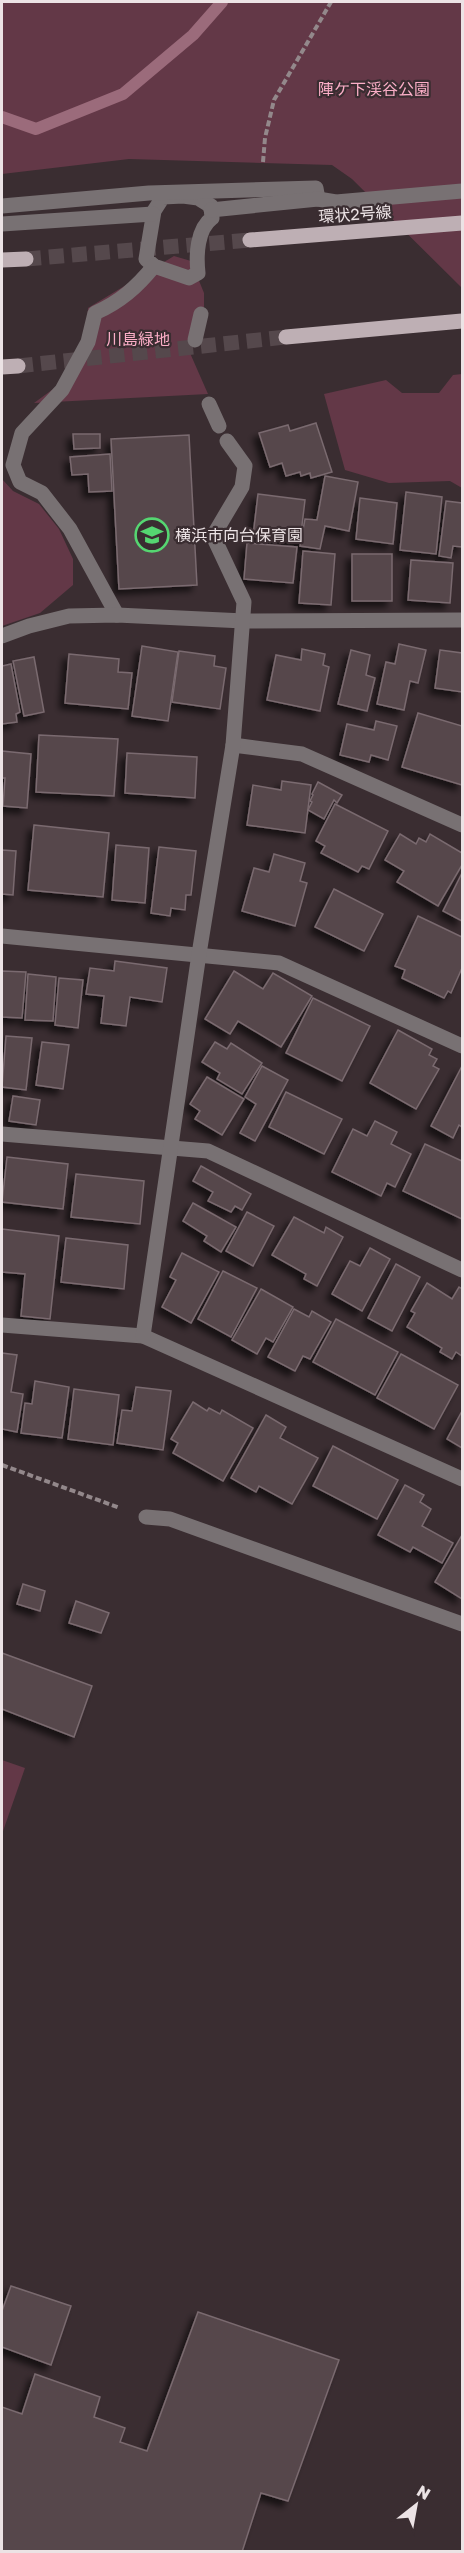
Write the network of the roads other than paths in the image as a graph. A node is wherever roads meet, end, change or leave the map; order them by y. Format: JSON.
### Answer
{"nodes":[{"id":1,"x":462,"y":191,"type":"edge"},
{"id":2,"x":318,"y":199,"type":"junction"},
{"id":3,"x":2,"y":206,"type":"edge"},
{"id":4,"x":211,"y":210,"type":"junction"},
{"id":5,"x":153,"y":214,"type":"junction"},
{"id":6,"x":2,"y":224,"type":"edge"},
{"id":7,"x":462,"y":224,"type":"edge"},
{"id":8,"x":250,"y":240,"type":"tunnel mouth"},
{"id":9,"x":26,"y":259,"type":"tunnel mouth"},
{"id":10,"x":2,"y":260,"type":"edge"},
{"id":11,"x":154,"y":266,"type":"junction"},
{"id":12,"x":201,"y":314,"type":"dead end"},
{"id":13,"x":462,"y":321,"type":"edge"},
{"id":14,"x":286,"y":337,"type":"tunnel mouth"},
{"id":15,"x":195,"y":340,"type":"dead end"},
{"id":16,"x":18,"y":366,"type":"tunnel mouth"},
{"id":17,"x":2,"y":367,"type":"edge"},
{"id":18,"x":209,"y":404,"type":"dead end"},
{"id":19,"x":219,"y":426,"type":"dead end"},
{"id":20,"x":227,"y":441,"type":"dead end"},
{"id":21,"x":117,"y":615,"type":"junction"},
{"id":22,"x":462,"y":620,"type":"edge"},
{"id":23,"x":244,"y":621,"type":"junction"},
{"id":24,"x":2,"y":636,"type":"edge"},
{"id":25,"x":233,"y":745,"type":"junction"},
{"id":26,"x":462,"y":825,"type":"edge"},
{"id":27,"x":2,"y":936,"type":"edge"},
{"id":28,"x":199,"y":954,"type":"junction"},
{"id":29,"x":462,"y":1046,"type":"edge"},
{"id":30,"x":2,"y":1134,"type":"edge"},
{"id":31,"x":169,"y":1148,"type":"junction"},
{"id":32,"x":462,"y":1270,"type":"edge"},
{"id":33,"x":2,"y":1325,"type":"edge"},
{"id":34,"x":143,"y":1336,"type":"junction"},
{"id":35,"x":462,"y":1479,"type":"edge"},
{"id":36,"x":146,"y":1517,"type":"road end"},
{"id":37,"x":462,"y":1624,"type":"edge"}],
"edges":[{"from":1,"to":2,"type":"street"},
{"from":2,"to":3,"type":"street"},
{"from":2,"to":4,"type":"street"},
{"from":4,"to":5,"type":"street"},
{"from":4,"to":11,"type":"street"},
{"from":5,"to":6,"type":"street"},
{"from":5,"to":11,"type":"street"},
{"from":7,"to":8,"type":"main road","name":"環状2号線"},
{"from":9,"to":10,"type":"main road"},
{"from":11,"to":21,"type":"street"},
{"from":12,"to":15,"type":"street"},
{"from":13,"to":14,"type":"main road"},
{"from":16,"to":17,"type":"main road"},
{"from":18,"to":19,"type":"street"},
{"from":20,"to":23,"type":"street"},
{"from":21,"to":23,"type":"street"},
{"from":21,"to":24,"type":"street"},
{"from":22,"to":23,"type":"street"},
{"from":23,"to":25,"type":"street"},
{"from":25,"to":26,"type":"street"},
{"from":25,"to":28,"type":"street"},
{"from":27,"to":28,"type":"street"},
{"from":28,"to":29,"type":"street"},
{"from":28,"to":31,"type":"street"},
{"from":30,"to":31,"type":"street"},
{"from":31,"to":32,"type":"street"},
{"from":31,"to":34,"type":"street"},
{"from":33,"to":34,"type":"street"},
{"from":34,"to":35,"type":"street"},
{"from":36,"to":37,"type":"street"}]}
